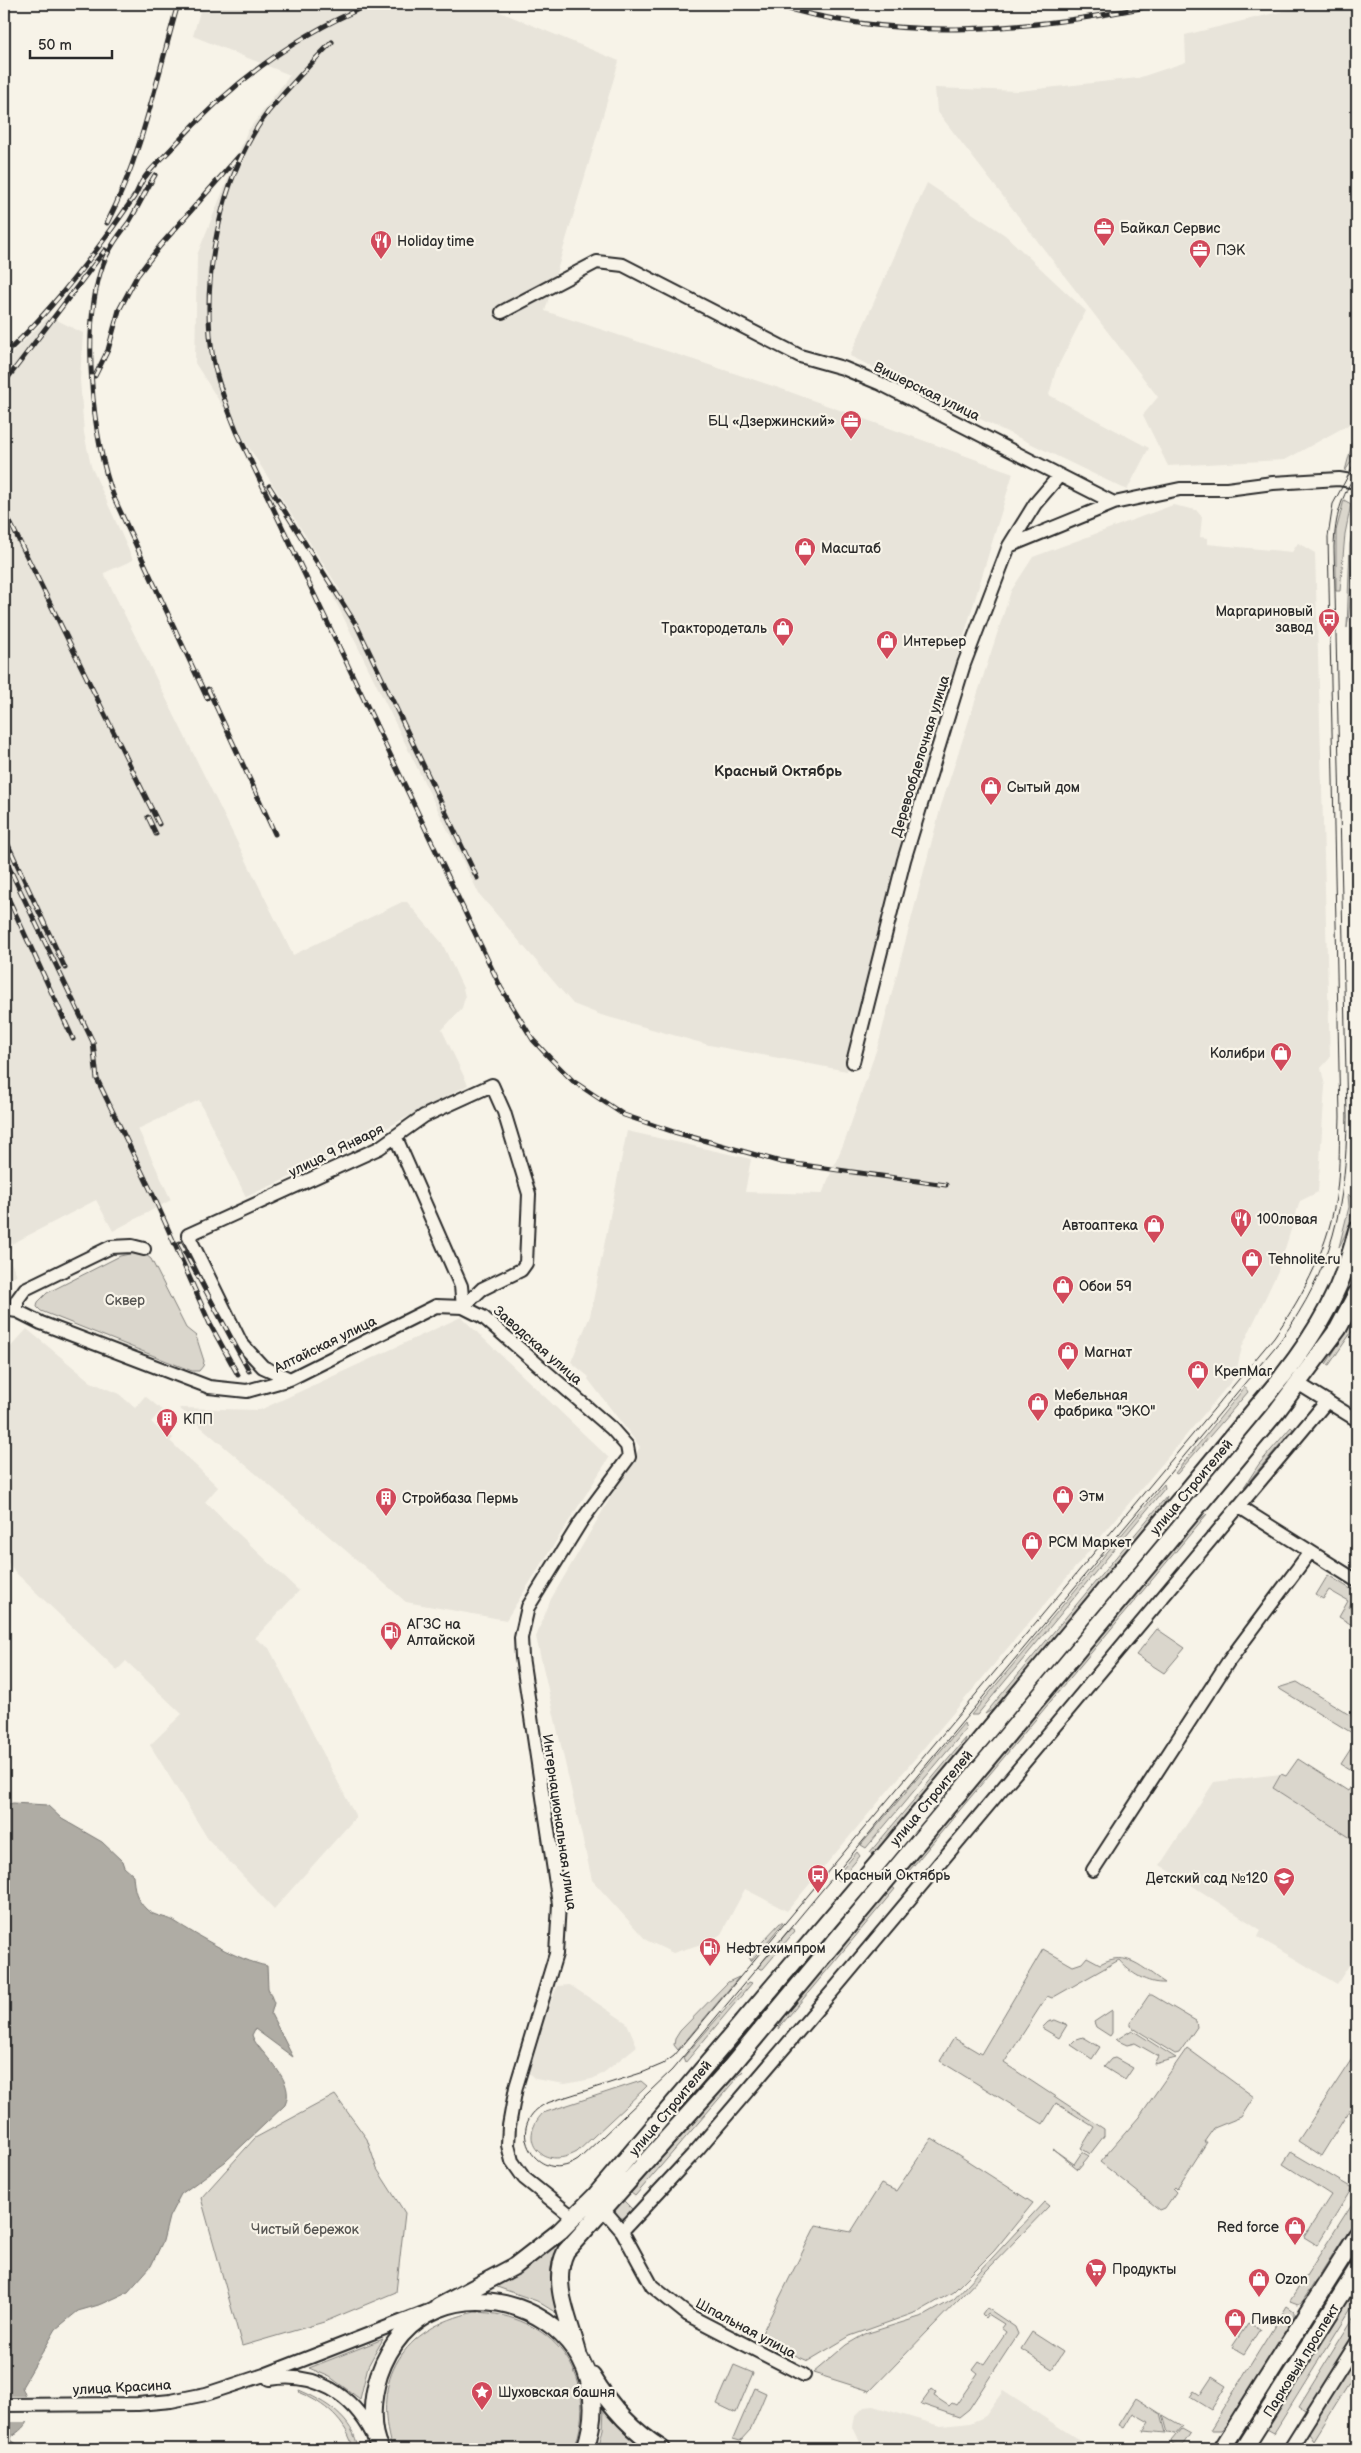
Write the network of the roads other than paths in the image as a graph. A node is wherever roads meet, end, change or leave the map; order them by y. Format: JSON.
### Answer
{"nodes":[{"id":1,"x":502,"y":312,"type":"dead end"},
{"id":2,"x":1059,"y":476,"type":"junction"},
{"id":3,"x":1357,"y":482,"type":"edge"},
{"id":4,"x":1114,"y":503,"type":"junction"},
{"id":5,"x":1009,"y":546,"type":"junction"},
{"id":6,"x":853,"y":1062,"type":"dead end"},
{"id":7,"x":396,"y":1138,"type":"junction"},
{"id":8,"x":1357,"y":1230,"type":"edge"},
{"id":9,"x":144,"y":1249,"type":"dead end"},
{"id":10,"x":1357,"y":1293,"type":"edge"},
{"id":11,"x":463,"y":1307,"type":"junction"},
{"id":12,"x":4,"y":1309,"type":"edge"},
{"id":13,"x":17,"y":1311,"type":"junction"},
{"id":14,"x":1282,"y":1377,"type":"junction"},
{"id":15,"x":290,"y":1379,"type":"junction"},
{"id":16,"x":1299,"y":1384,"type":"junction"},
{"id":17,"x":1327,"y":1401,"type":"junction"},
{"id":18,"x":1357,"y":1420,"type":"edge"},
{"id":19,"x":629,"y":1457,"type":"joint"},
{"id":20,"x":1238,"y":1506,"type":"junction"},
{"id":21,"x":1310,"y":1552,"type":"junction"},
{"id":22,"x":1357,"y":1581,"type":"edge"},
{"id":23,"x":1093,"y":1870,"type":"dead end"},
{"id":24,"x":604,"y":2210,"type":"junction"},
{"id":25,"x":574,"y":2218,"type":"junction"},
{"id":26,"x":622,"y":2231,"type":"junction"},
{"id":27,"x":1357,"y":2235,"type":"edge"},
{"id":28,"x":1357,"y":2270,"type":"edge"},
{"id":29,"x":436,"y":2308,"type":"junction"},
{"id":30,"x":1357,"y":2342,"type":"edge"},
{"id":31,"x":580,"y":2356,"type":"junction"},
{"id":32,"x":804,"y":2375,"type":"dead end"},
{"id":33,"x":240,"y":2384,"type":"junction"},
{"id":34,"x":4,"y":2405,"type":"edge"},
{"id":35,"x":378,"y":2448,"type":"edge"},
{"id":36,"x":585,"y":2449,"type":"edge"},
{"id":37,"x":662,"y":2449,"type":"edge"},
{"id":38,"x":1222,"y":2449,"type":"edge"},
{"id":39,"x":1244,"y":2449,"type":"edge"},
{"id":40,"x":1290,"y":2449,"type":"edge"}],
"edges":[{"from":1,"to":2,"type":"street","name":"Вишерская улица"},
{"from":2,"to":4,"type":"street","name":"Вишерская улица"},
{"from":2,"to":5,"type":"street","name":"Деревообделочная улица"},
{"from":3,"to":4,"type":"street"},
{"from":4,"to":5,"type":"street"},
{"from":5,"to":6,"type":"street","name":"Деревообделочная улица"},
{"from":7,"to":11,"type":"street"},
{"from":7,"to":11,"type":"street","name":"улица 9 Января"},
{"from":7,"to":15,"type":"street","name":"улица 9 Января"},
{"from":8,"to":14,"type":"main road","name":"улица Строителей"},
{"from":9,"to":13,"type":"street"},
{"from":10,"to":16,"type":"main road","name":"улица Строителей"},
{"from":11,"to":15,"type":"street","name":"Алтайская улица"},
{"from":11,"to":19,"type":"street","name":"Заводская улица"},
{"from":12,"to":13,"type":"street"},
{"from":13,"to":15,"type":"street","name":"Алтайская улица"},
{"from":14,"to":16,"type":"main road"},
{"from":14,"to":25,"type":"main road","name":"улица Строителей"},
{"from":16,"to":17,"type":"street"},
{"from":16,"to":24,"type":"main road","name":"улица Строителей"},
{"from":17,"to":18,"type":"street"},
{"from":17,"to":20,"type":"street"},
{"from":19,"to":25,"type":"street","name":"Интернациональная улица"},
{"from":20,"to":21,"type":"street"},
{"from":20,"to":26,"type":"street"},
{"from":21,"to":22,"type":"street"},
{"from":21,"to":23,"type":"street"},
{"from":24,"to":26,"type":"street","name":"Шпальная улица"},
{"from":24,"to":31,"type":"main road","name":"улица Строителей"},
{"from":25,"to":29,"type":"main road","name":"улица Строителей"},
{"from":26,"to":32,"type":"street","name":"Шпальная улица"},
{"from":27,"to":38,"type":"main road","name":"Парковый проспект"},
{"from":28,"to":39,"type":"main road","name":"Парковый проспект"},
{"from":29,"to":31,"type":"main road"},
{"from":29,"to":33,"type":"street"},
{"from":29,"to":35,"type":"main road","name":"улица Строителей"},
{"from":30,"to":40,"type":"street"},
{"from":31,"to":36,"type":"main road","name":"улица Строителей"},
{"from":31,"to":37,"type":"main road"},
{"from":33,"to":34,"type":"street","name":"улица Красина"},
{"from":33,"to":35,"type":"street"}]}
